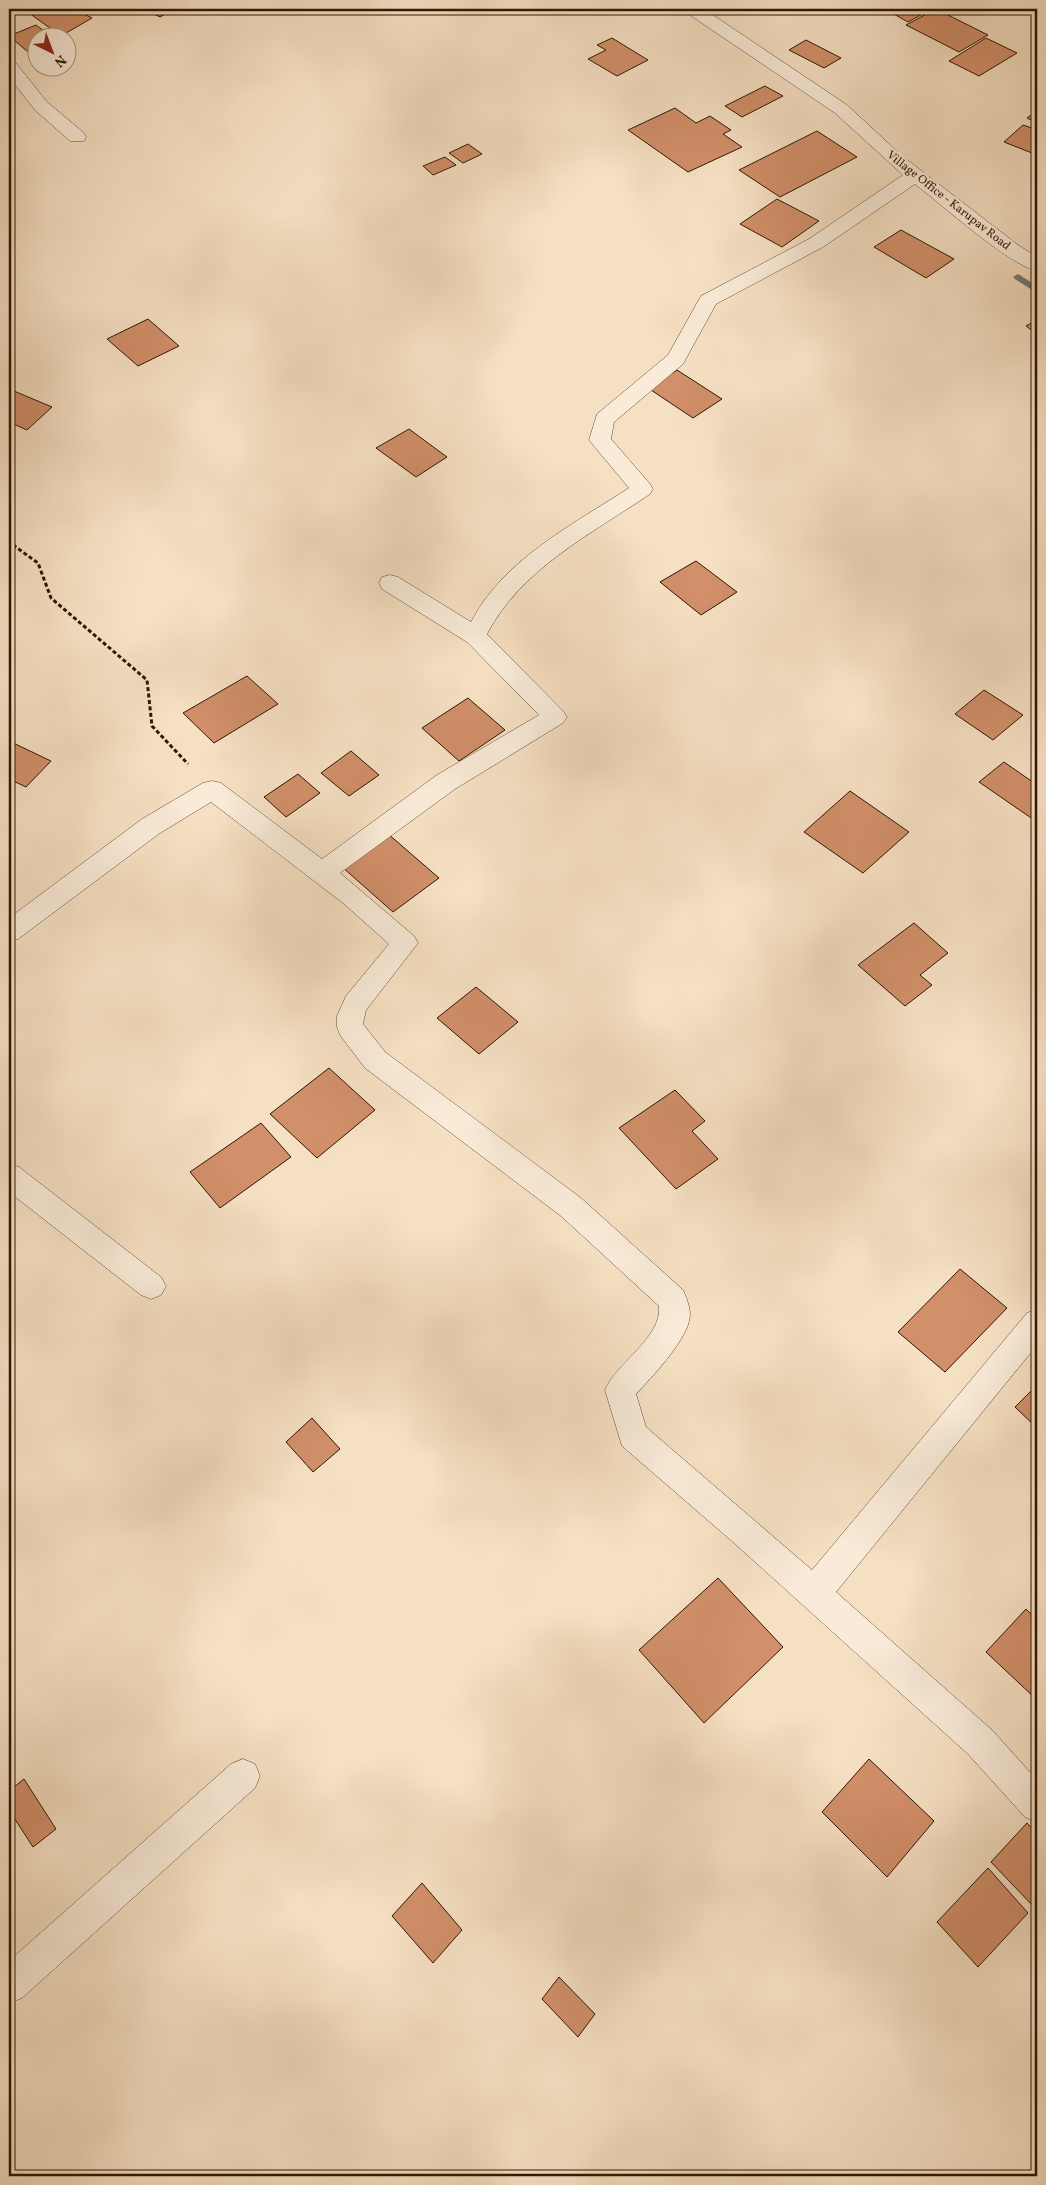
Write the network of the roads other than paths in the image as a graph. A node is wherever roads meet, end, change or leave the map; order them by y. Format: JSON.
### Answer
{"nodes":[{"id":1,"x":693,"y":9,"type":"edge"},
{"id":2,"x":9,"y":66,"type":"edge"},
{"id":3,"x":77,"y":137,"type":"dead end"},
{"id":4,"x":915,"y":175,"type":"junction"},
{"id":5,"x":1037,"y":265,"type":"edge"},
{"id":6,"x":390,"y":584,"type":"dead end"},
{"id":7,"x":475,"y":636,"type":"junction"},
{"id":8,"x":322,"y":873,"type":"junction"},
{"id":9,"x":9,"y":932,"type":"edge"},
{"id":10,"x":9,"y":1176,"type":"edge"},
{"id":11,"x":151,"y":1286,"type":"dead end"},
{"id":12,"x":1037,"y":1323,"type":"edge"},
{"id":13,"x":814,"y":1593,"type":"junction"},
{"id":14,"x":243,"y":1776,"type":"dead end"},
{"id":15,"x":1037,"y":1805,"type":"edge"},
{"id":16,"x":9,"y":1986,"type":"edge"}],
"edges":[{"from":1,"to":4,"type":"street","name":"Village Office - Karupav Road"},
{"from":2,"to":3,"type":"street"},
{"from":4,"to":5,"type":"street","name":"Village Office - Karupav Road"},
{"from":4,"to":7,"type":"street"},
{"from":6,"to":7,"type":"street"},
{"from":7,"to":8,"type":"street"},
{"from":8,"to":9,"type":"street"},
{"from":8,"to":13,"type":"street"},
{"from":10,"to":11,"type":"street"},
{"from":12,"to":13,"type":"street"},
{"from":13,"to":15,"type":"street"},
{"from":14,"to":16,"type":"street"}]}
